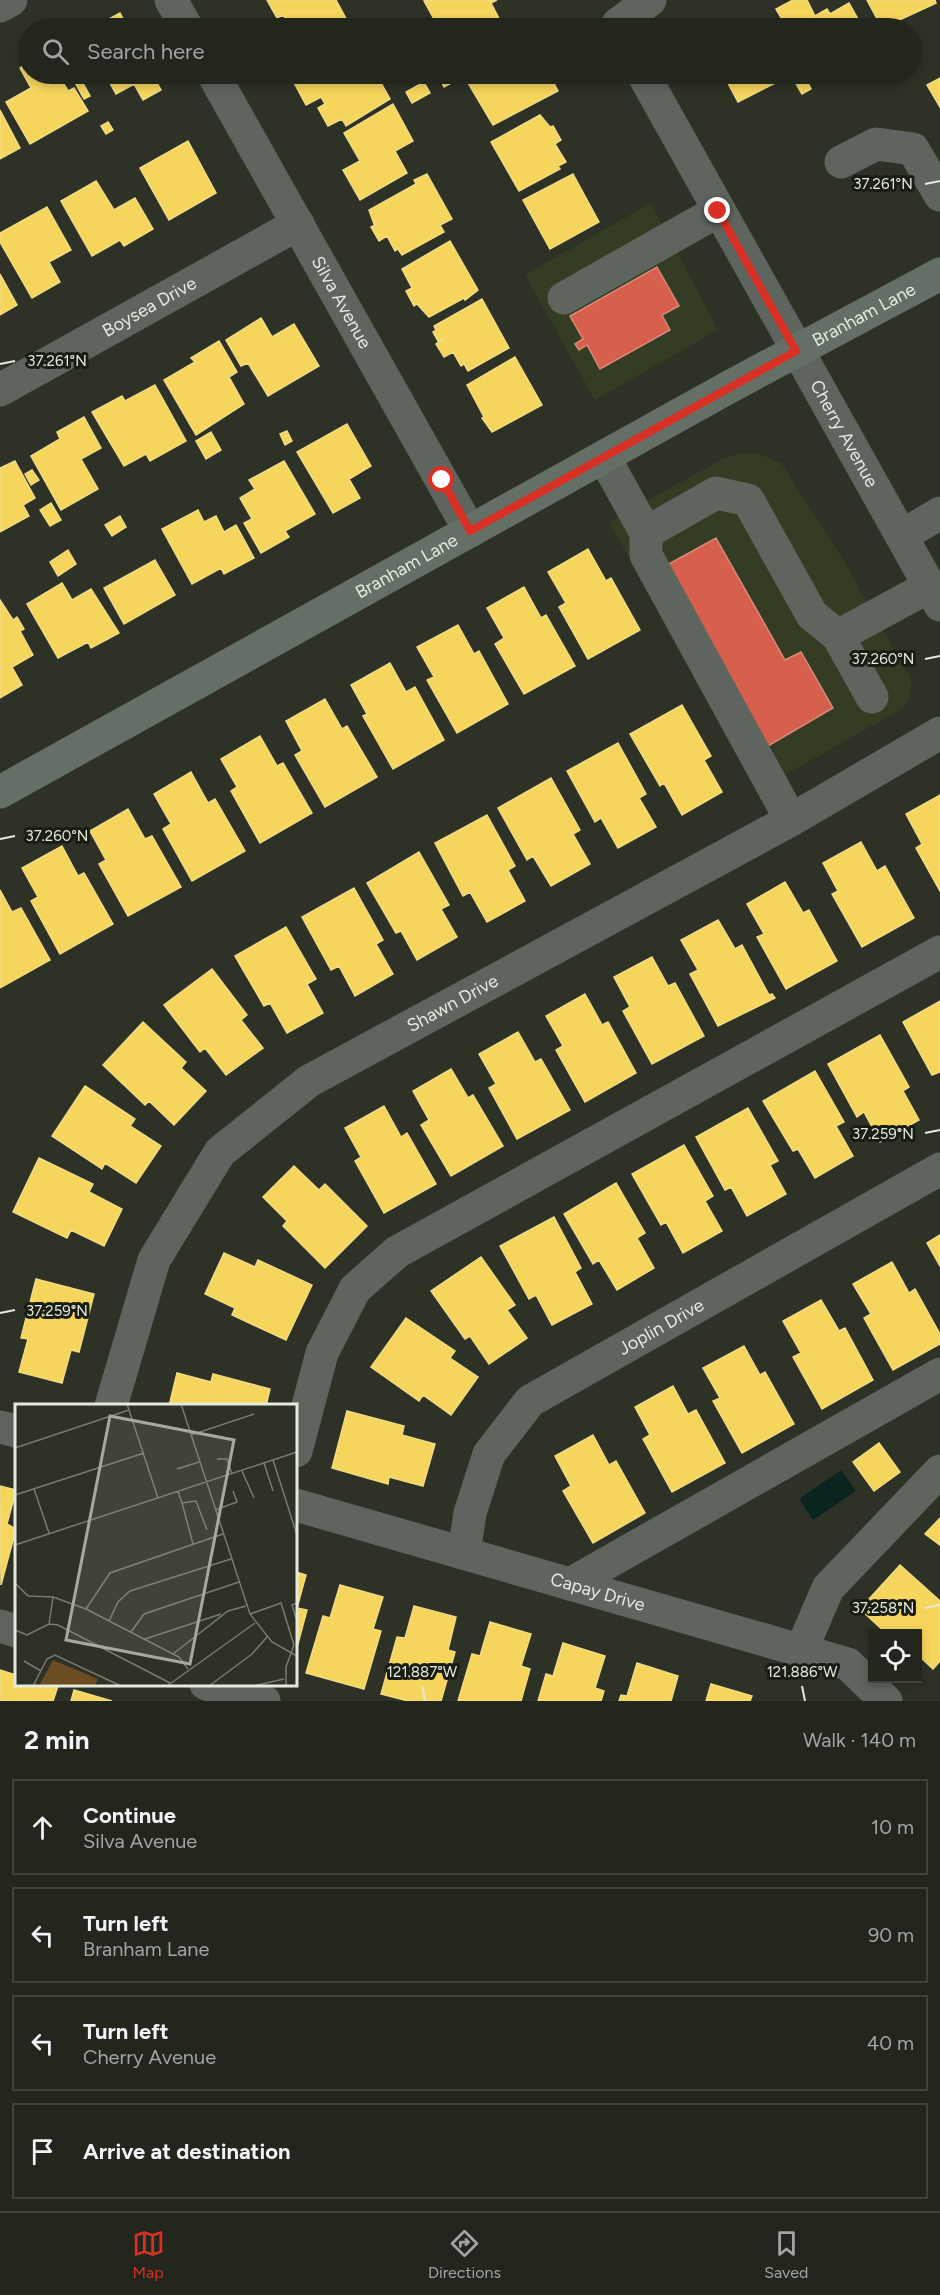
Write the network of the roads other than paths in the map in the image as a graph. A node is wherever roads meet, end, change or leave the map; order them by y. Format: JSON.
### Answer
{"nodes":[{"id":1,"x":11,"y":0,"type":"edge"},
{"id":2,"x":171,"y":0,"type":"edge"},
{"id":3,"x":650,"y":0,"type":"edge"},
{"id":4,"x":0,"y":6,"type":"edge"},
{"id":5,"x":182,"y":18,"type":"edge"},
{"id":6,"x":615,"y":18,"type":"edge"},
{"id":7,"x":219,"y":84,"type":"edge"},
{"id":8,"x":648,"y":84,"type":"edge"},
{"id":9,"x":841,"y":162,"type":"dead end"},
{"id":10,"x":940,"y":195,"type":"edge"},
{"id":11,"x":718,"y":211,"type":"junction"},
{"id":12,"x":298,"y":224,"type":"junction"},
{"id":13,"x":940,"y":274,"type":"edge"},
{"id":14,"x":564,"y":297,"type":"dead end"},
{"id":15,"x":796,"y":351,"type":"junction"},
{"id":16,"x":0,"y":390,"type":"edge"},
{"id":17,"x":604,"y":457,"type":"junction"},
{"id":18,"x":940,"y":513,"type":"edge"},
{"id":19,"x":470,"y":531,"type":"junction"},
{"id":20,"x":646,"y":532,"type":"junction"},
{"id":21,"x":902,"y":536,"type":"junction"},
{"id":22,"x":935,"y":595,"type":"edge"},
{"id":23,"x":838,"y":636,"type":"junction"},
{"id":24,"x":873,"y":697,"type":"dead end"},
{"id":25,"x":940,"y":733,"type":"edge"},
{"id":26,"x":0,"y":792,"type":"edge"},
{"id":27,"x":791,"y":820,"type":"junction"},
{"id":28,"x":940,"y":952,"type":"edge"},
{"id":29,"x":940,"y":1169,"type":"edge"},
{"id":30,"x":940,"y":1374,"type":"edge"},
{"id":31,"x":112,"y":1404,"type":"edge"},
{"id":32,"x":0,"y":1427,"type":"edge"},
{"id":33,"x":15,"y":1431,"type":"edge"},
{"id":34,"x":297,"y":1447,"type":"edge"},
{"id":35,"x":940,"y":1471,"type":"edge"},
{"id":36,"x":297,"y":1505,"type":"edge"},
{"id":37,"x":464,"y":1553,"type":"junction"},
{"id":38,"x":570,"y":1584,"type":"junction"},
{"id":39,"x":0,"y":1626,"type":"edge"},
{"id":40,"x":15,"y":1631,"type":"edge"},
{"id":41,"x":801,"y":1651,"type":"junction"},
{"id":42,"x":213,"y":1686,"type":"edge"},
{"id":43,"x":264,"y":1701,"type":"edge"},
{"id":44,"x":886,"y":1701,"type":"edge"}],
"edges":[{"from":1,"to":4,"type":"street"},
{"from":2,"to":5,"type":"street"},
{"from":3,"to":6,"type":"street"},
{"from":7,"to":12,"type":"street","name":"Silva Avenue"},
{"from":8,"to":11,"type":"street","name":"Cherry Avenue"},
{"from":9,"to":10,"type":"street"},
{"from":11,"to":14,"type":"street"},
{"from":11,"to":15,"type":"street","name":"Cherry Avenue"},
{"from":12,"to":16,"type":"street","name":"Boysea Drive"},
{"from":12,"to":19,"type":"street","name":"Silva Avenue"},
{"from":13,"to":15,"type":"main road","name":"Branham Lane"},
{"from":15,"to":17,"type":"main road","name":"Branham Lane"},
{"from":15,"to":21,"type":"street","name":"Cherry Avenue"},
{"from":17,"to":19,"type":"main road","name":"Branham Lane"},
{"from":17,"to":20,"type":"street"},
{"from":18,"to":21,"type":"street"},
{"from":19,"to":26,"type":"main road","name":"Branham Lane"},
{"from":20,"to":23,"type":"street"},
{"from":20,"to":27,"type":"street"},
{"from":21,"to":22,"type":"street","name":"Cherry Avenue"},
{"from":22,"to":23,"type":"street"},
{"from":23,"to":24,"type":"street"},
{"from":25,"to":27,"type":"street","name":"Shawn Drive"},
{"from":27,"to":31,"type":"street","name":"Shawn Drive"},
{"from":28,"to":34,"type":"street"},
{"from":29,"to":37,"type":"street","name":"Joplin Drive"},
{"from":30,"to":38,"type":"street"},
{"from":32,"to":33,"type":"street"},
{"from":35,"to":41,"type":"street"},
{"from":36,"to":37,"type":"street","name":"Capay Drive"},
{"from":37,"to":38,"type":"street","name":"Capay Drive"},
{"from":38,"to":41,"type":"street","name":"Capay Drive"},
{"from":39,"to":40,"type":"street"},
{"from":41,"to":44,"type":"street","name":"Capay Drive"},
{"from":42,"to":43,"type":"street"}]}
